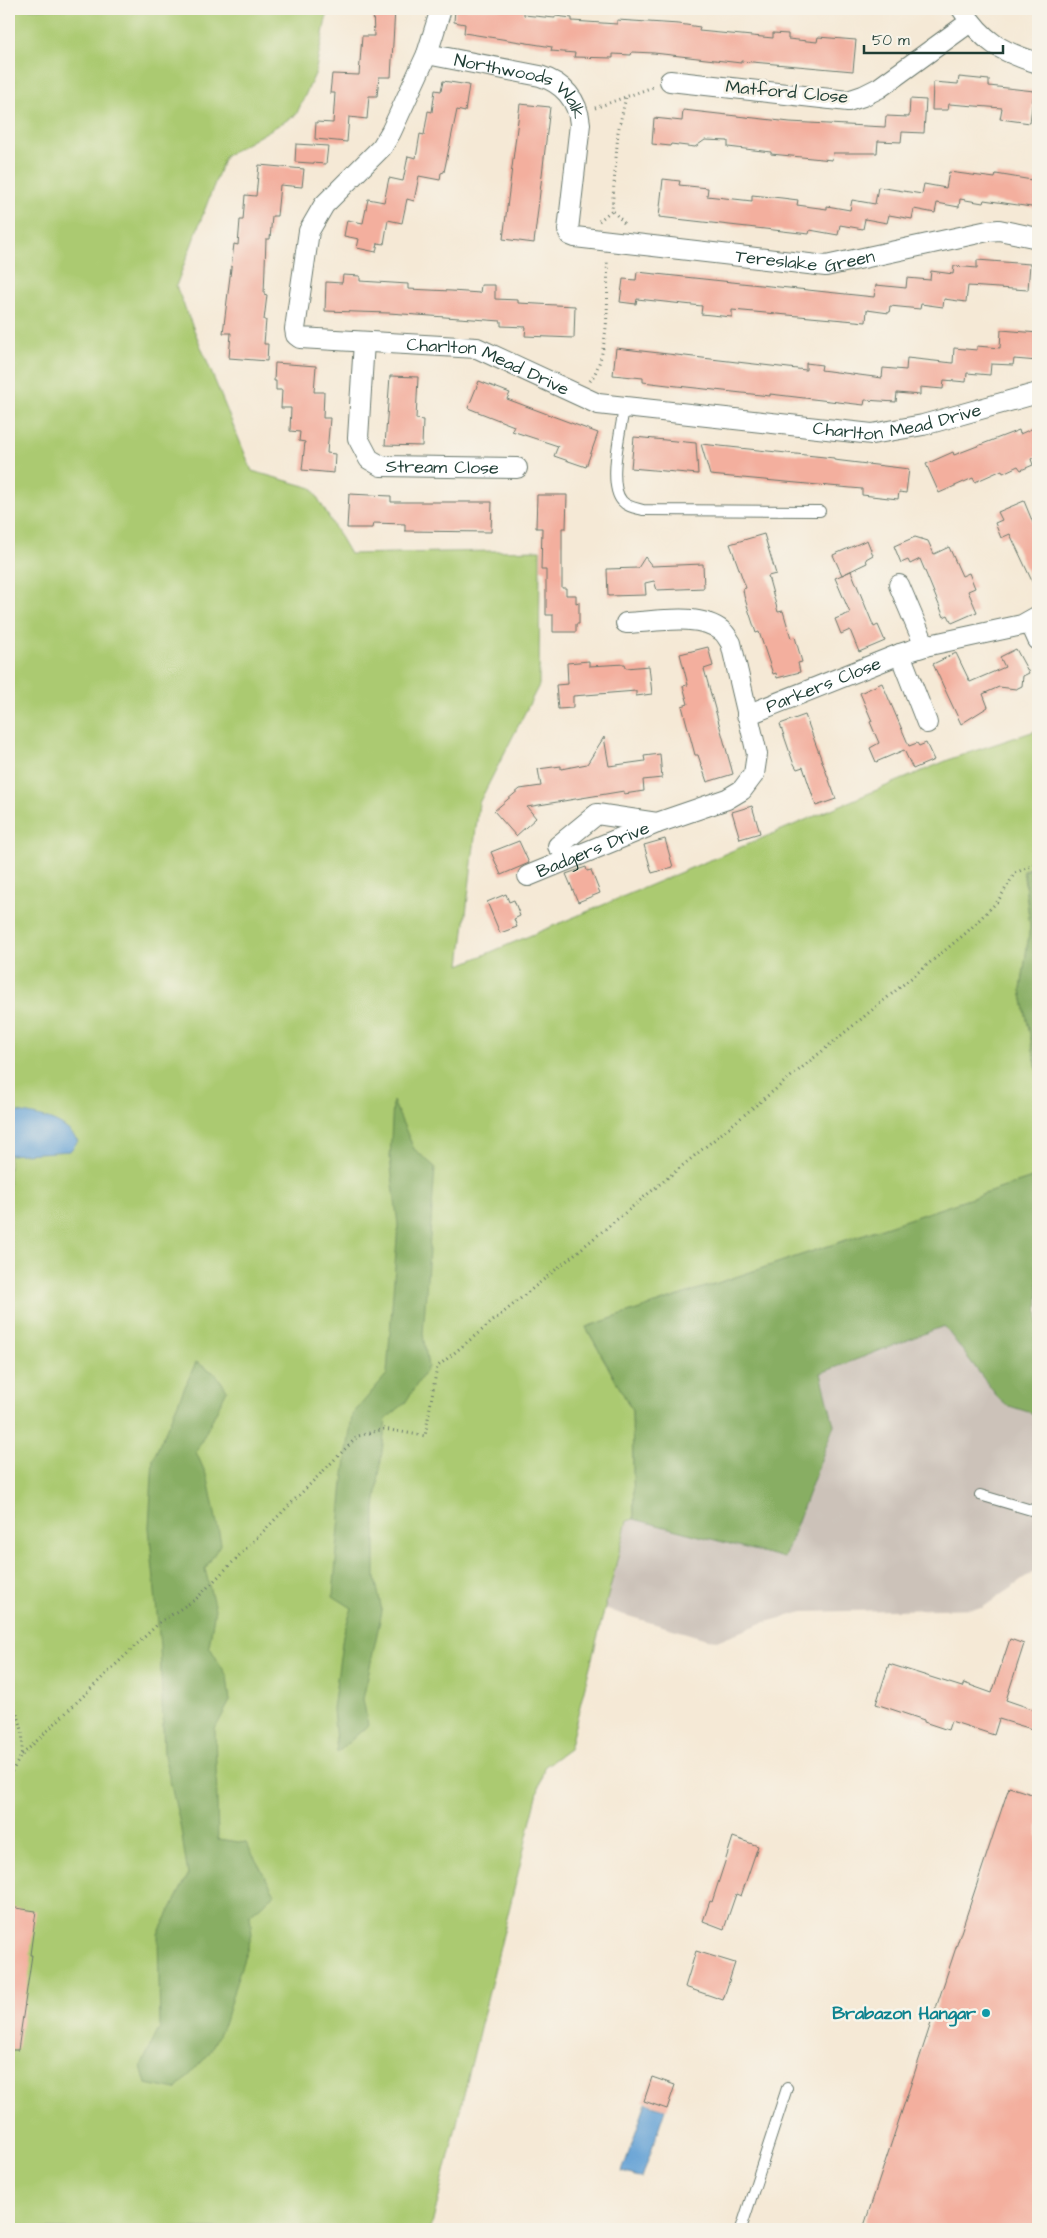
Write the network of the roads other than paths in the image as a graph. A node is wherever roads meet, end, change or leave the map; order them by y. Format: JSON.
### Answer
{"nodes":[{"id":1,"x":441,"y":9,"type":"edge"},
{"id":2,"x":966,"y":15,"type":"edge"},
{"id":3,"x":427,"y":54,"type":"junction"},
{"id":4,"x":1038,"y":63,"type":"edge"},
{"id":5,"x":670,"y":81,"type":"road end"},
{"id":6,"x":570,"y":235,"type":"joint"},
{"id":7,"x":1038,"y":238,"type":"edge"},
{"id":8,"x":364,"y":342,"type":"junction"},
{"id":9,"x":1038,"y":394,"type":"edge"},
{"id":10,"x":624,"y":408,"type":"junction"},
{"id":11,"x":517,"y":468,"type":"dead end"},
{"id":12,"x":820,"y":511,"type":"dead end"},
{"id":13,"x":899,"y":585,"type":"dead end"},
{"id":14,"x":626,"y":623,"type":"dead end"},
{"id":15,"x":1036,"y":626,"type":"edge"},
{"id":16,"x":925,"y":646,"type":"junction"},
{"id":17,"x":900,"y":654,"type":"junction"},
{"id":18,"x":748,"y":715,"type":"junction"},
{"id":19,"x":927,"y":722,"type":"dead end"},
{"id":20,"x":657,"y":823,"type":"junction"},
{"id":21,"x":558,"y":846,"type":"dead end"},
{"id":22,"x":528,"y":876,"type":"dead end"},
{"id":23,"x":980,"y":1495,"type":"dead end"},
{"id":24,"x":1038,"y":1512,"type":"edge"},
{"id":25,"x":787,"y":2088,"type":"dead end"},
{"id":26,"x":741,"y":2229,"type":"edge"}],
"edges":[{"from":1,"to":3,"type":"street","name":"Charlton Mead Drive"},
{"from":2,"to":4,"type":"street"},
{"from":2,"to":5,"type":"street","name":"Matford Close"},
{"from":3,"to":6,"type":"street","name":"Northwoods Walk"},
{"from":3,"to":8,"type":"street","name":"Charlton Mead Drive"},
{"from":6,"to":7,"type":"street","name":"Tereslake Green"},
{"from":8,"to":10,"type":"street","name":"Charlton Mead Drive"},
{"from":8,"to":11,"type":"street","name":"Stream Close"},
{"from":9,"to":10,"type":"street","name":"Charlton Mead Drive"},
{"from":10,"to":12,"type":"lane"},
{"from":13,"to":16,"type":"street"},
{"from":14,"to":18,"type":"street","name":"Parkers Close"},
{"from":15,"to":16,"type":"street","name":"Parkers Close"},
{"from":16,"to":17,"type":"street","name":"Parkers Close"},
{"from":17,"to":18,"type":"street","name":"Parkers Close"},
{"from":17,"to":19,"type":"street"},
{"from":18,"to":20,"type":"street","name":"Parkers Close"},
{"from":20,"to":21,"type":"street","name":"Parkers Close"},
{"from":20,"to":22,"type":"street","name":"Badgers Drive"},
{"from":23,"to":24,"type":"lane"},
{"from":25,"to":26,"type":"lane"}]}
